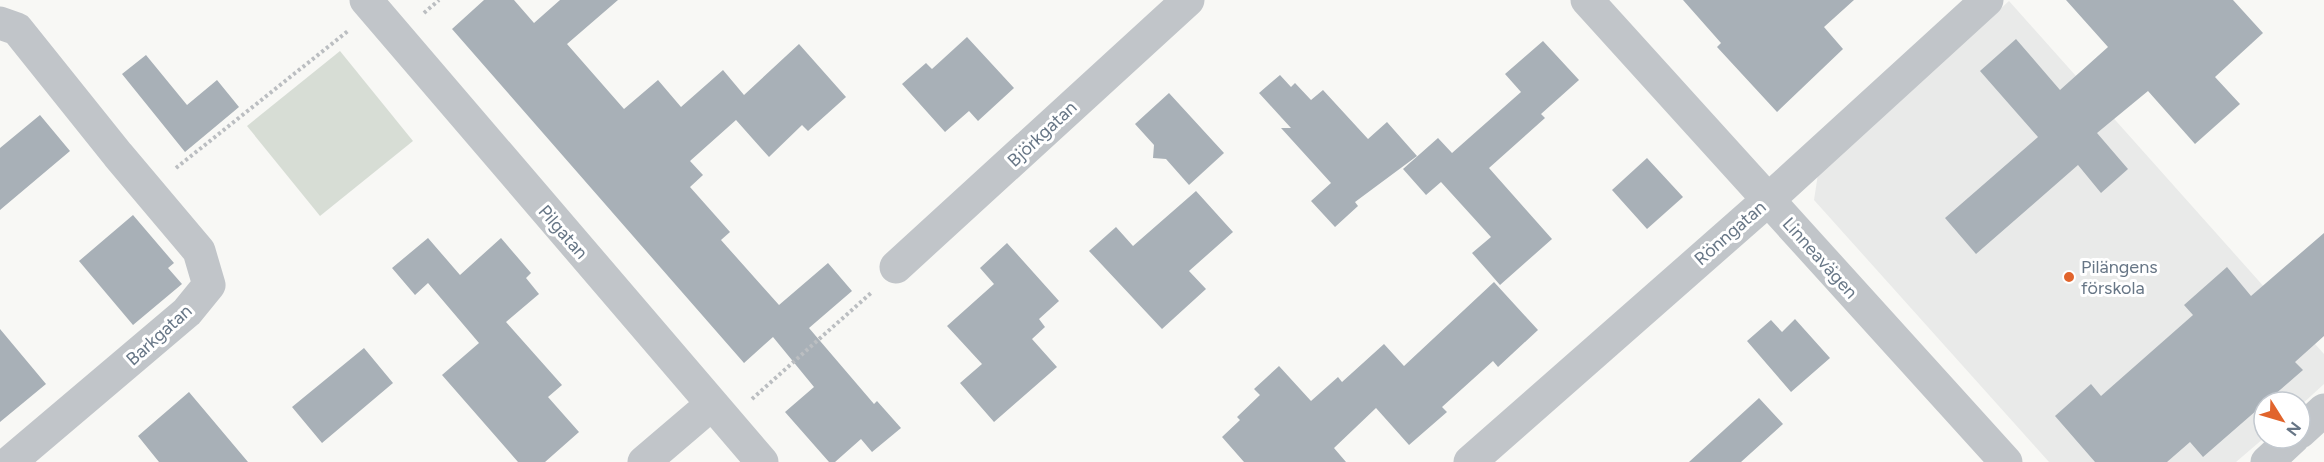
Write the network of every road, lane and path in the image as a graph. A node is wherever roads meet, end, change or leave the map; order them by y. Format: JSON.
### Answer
{"nodes":[{"id":1,"x":1188,"y":0,"type":"edge"},
{"id":2,"x":1587,"y":0,"type":"edge"},
{"id":3,"x":1987,"y":0,"type":"edge"},
{"id":4,"x":370,"y":5,"type":"edge"},
{"id":5,"x":0,"y":23,"type":"edge"},
{"id":6,"x":148,"y":191,"type":"junction"},
{"id":7,"x":1768,"y":200,"type":"junction"},
{"id":8,"x":896,"y":267,"type":"joint"},
{"id":9,"x":2324,"y":410,"type":"edge"},
{"id":10,"x":719,"y":412,"type":"junction"},
{"id":11,"x":2312,"y":421,"type":"edge"},
{"id":12,"x":2280,"y":450,"type":"edge"},
{"id":13,"x":10,"y":462,"type":"edge"},
{"id":14,"x":644,"y":462,"type":"edge"},
{"id":15,"x":762,"y":462,"type":"edge"},
{"id":16,"x":1470,"y":462,"type":"edge"},
{"id":17,"x":2006,"y":462,"type":"edge"},
{"id":18,"x":2267,"y":462,"type":"edge"}],
"edges":[{"from":1,"to":8,"type":"street","name":"Björkgatan"},
{"from":2,"to":7,"type":"street","name":"Linneavägen"},
{"from":3,"to":7,"type":"street","name":"Rönngatan"},
{"from":4,"to":6,"type":"path"},
{"from":4,"to":10,"type":"street","name":"Pilgatan"},
{"from":5,"to":6,"type":"street","name":"Barkgatan"},
{"from":6,"to":13,"type":"street","name":"Barkgatan"},
{"from":7,"to":16,"type":"street","name":"Rönngatan"},
{"from":7,"to":17,"type":"street","name":"Linneavägen"},
{"from":8,"to":10,"type":"path"},
{"from":9,"to":11,"type":"street"},
{"from":10,"to":14,"type":"street"},
{"from":10,"to":15,"type":"street","name":"Pilgatan"},
{"from":12,"to":18,"type":"street"}]}
